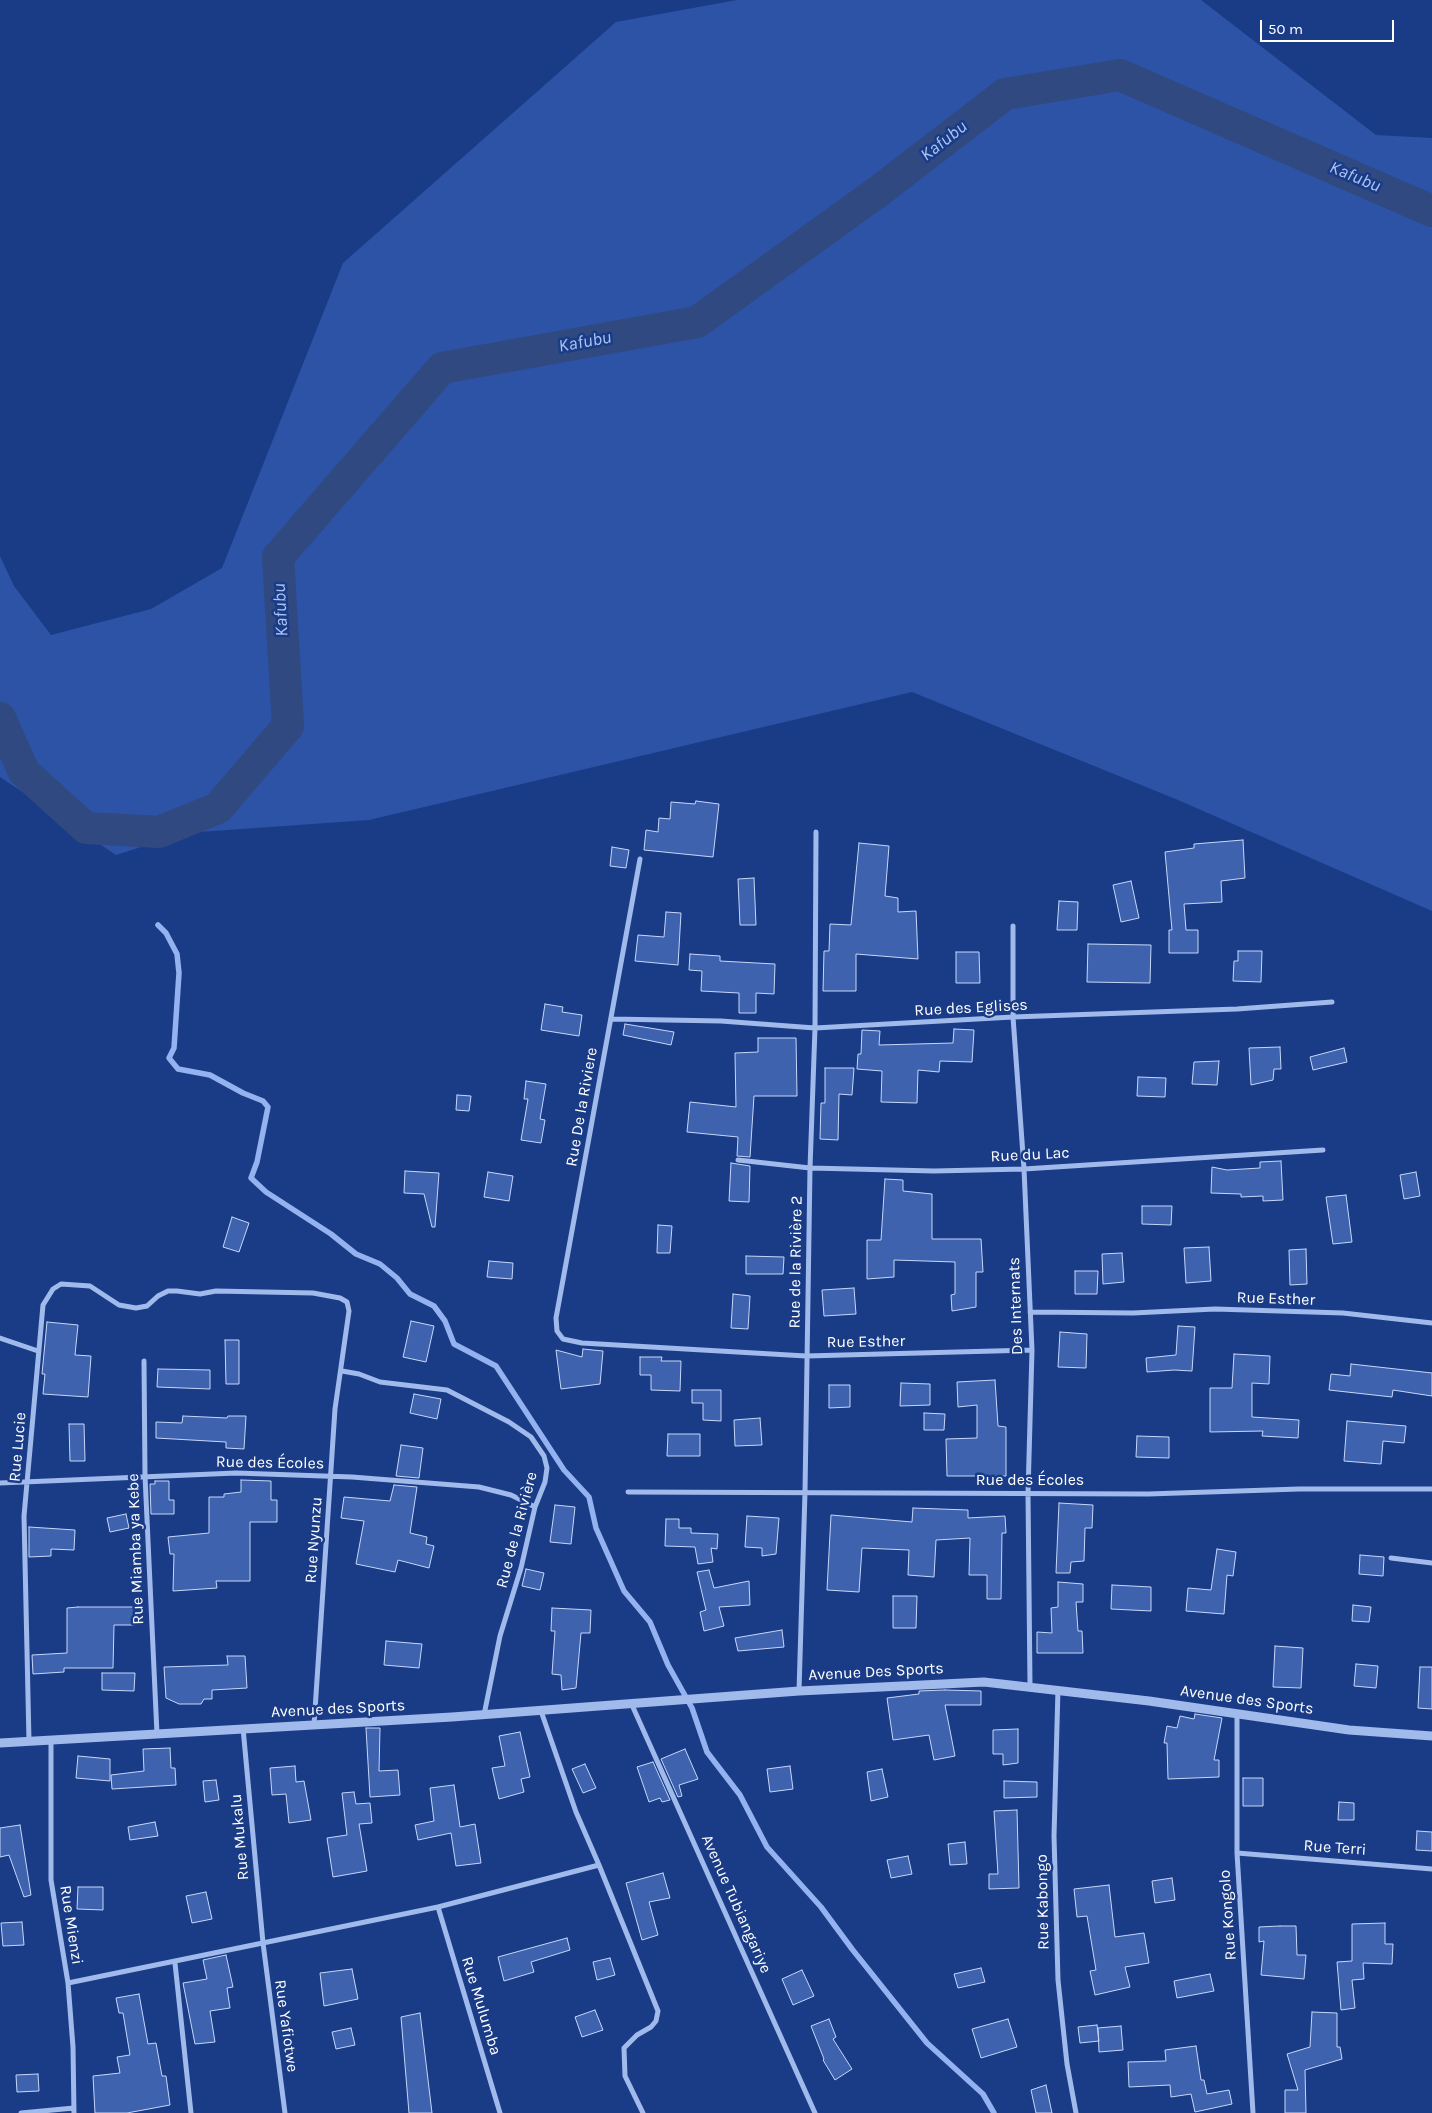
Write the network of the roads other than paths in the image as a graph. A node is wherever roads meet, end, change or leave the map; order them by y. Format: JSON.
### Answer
{"nodes":[{"id":1,"x":816,"y":832,"type":"dead end"},
{"id":2,"x":640,"y":859,"type":"dead end"},
{"id":3,"x":1013,"y":926,"type":"dead end"},
{"id":4,"x":1332,"y":1002,"type":"dead end"},
{"id":5,"x":1014,"y":1017,"type":"junction"},
{"id":6,"x":610,"y":1019,"type":"junction"},
{"id":7,"x":815,"y":1028,"type":"junction"},
{"id":8,"x":1323,"y":1150,"type":"dead end"},
{"id":9,"x":738,"y":1160,"type":"dead end"},
{"id":10,"x":810,"y":1168,"type":"junction"},
{"id":11,"x":1024,"y":1169,"type":"junction"},
{"id":12,"x":44,"y":1305,"type":"joint"},
{"id":13,"x":1030,"y":1312,"type":"junction"},
{"id":14,"x":1432,"y":1323,"type":"edge"},
{"id":15,"x":0,"y":1338,"type":"edge"},
{"id":16,"x":582,"y":1343,"type":"joint"},
{"id":17,"x":1032,"y":1350,"type":"junction"},
{"id":18,"x":38,"y":1351,"type":"junction"},
{"id":19,"x":806,"y":1356,"type":"junction"},
{"id":20,"x":144,"y":1361,"type":"dead end"},
{"id":21,"x":342,"y":1370,"type":"junction"},
{"id":22,"x":145,"y":1476,"type":"junction"},
{"id":23,"x":330,"y":1477,"type":"junction"},
{"id":24,"x":0,"y":1483,"type":"edge"},
{"id":25,"x":27,"y":1483,"type":"junction"},
{"id":26,"x":1432,"y":1489,"type":"edge"},
{"id":27,"x":628,"y":1492,"type":"dead end"},
{"id":28,"x":805,"y":1492,"type":"junction"},
{"id":29,"x":1028,"y":1493,"type":"junction"},
{"id":30,"x":535,"y":1507,"type":"junction"},
{"id":31,"x":1391,"y":1558,"type":"dead end"},
{"id":32,"x":1432,"y":1563,"type":"edge"},
{"id":33,"x":1030,"y":1686,"type":"junction"},
{"id":34,"x":1058,"y":1689,"type":"junction"},
{"id":35,"x":799,"y":1691,"type":"junction"},
{"id":36,"x":677,"y":1701,"type":"joint"},
{"id":37,"x":632,"y":1705,"type":"junction"},
{"id":38,"x":541,"y":1711,"type":"junction"},
{"id":39,"x":1237,"y":1714,"type":"junction"},
{"id":40,"x":484,"y":1715,"type":"junction"},
{"id":41,"x":314,"y":1726,"type":"junction"},
{"id":42,"x":242,"y":1728,"type":"junction"},
{"id":43,"x":157,"y":1735,"type":"junction"},
{"id":44,"x":1432,"y":1736,"type":"edge"},
{"id":45,"x":51,"y":1740,"type":"junction"},
{"id":46,"x":29,"y":1741,"type":"junction"},
{"id":47,"x":0,"y":1743,"type":"edge"},
{"id":48,"x":1237,"y":1853,"type":"junction"},
{"id":49,"x":599,"y":1865,"type":"junction"},
{"id":50,"x":1432,"y":1869,"type":"edge"},
{"id":51,"x":438,"y":1907,"type":"junction"},
{"id":52,"x":263,"y":1942,"type":"junction"},
{"id":53,"x":175,"y":1963,"type":"junction"},
{"id":54,"x":68,"y":1983,"type":"junction"},
{"id":55,"x":74,"y":2111,"type":"edge"},
{"id":56,"x":21,"y":2113,"type":"edge"},
{"id":57,"x":191,"y":2113,"type":"edge"},
{"id":58,"x":285,"y":2113,"type":"edge"},
{"id":59,"x":500,"y":2113,"type":"edge"},
{"id":60,"x":642,"y":2113,"type":"edge"},
{"id":61,"x":815,"y":2113,"type":"edge"},
{"id":62,"x":1076,"y":2113,"type":"edge"},
{"id":63,"x":1253,"y":2113,"type":"edge"}],
"edges":[{"from":1,"to":7,"type":"street","name":"Rue de la Rivière 2"},
{"from":2,"to":6,"type":"street","name":"Rue De la Riviere"},
{"from":3,"to":5,"type":"street","name":"Des Internats"},
{"from":4,"to":5,"type":"street","name":"Rue des Eglises"},
{"from":5,"to":7,"type":"street","name":"Rue des Eglises"},
{"from":5,"to":11,"type":"street","name":"Des Internats"},
{"from":6,"to":7,"type":"street","name":"Rue des Eglises"},
{"from":6,"to":16,"type":"street","name":"Rue De la Riviere"},
{"from":7,"to":10,"type":"street","name":"Rue de la Rivière 2"},
{"from":8,"to":11,"type":"street","name":"Rue du Lac"},
{"from":9,"to":10,"type":"street","name":"Rue du Lac"},
{"from":10,"to":11,"type":"street","name":"Rue du Lac"},
{"from":10,"to":19,"type":"street","name":"Rue de la Rivière 2"},
{"from":11,"to":13,"type":"street","name":"Des Internats"},
{"from":12,"to":18,"type":"street","name":"Rue Lucie"},
{"from":12,"to":21,"type":"street","name":"Rue Nyunzu"},
{"from":13,"to":14,"type":"street","name":"Rue Esther"},
{"from":13,"to":17,"type":"street","name":"Des Internats"},
{"from":15,"to":18,"type":"street"},
{"from":16,"to":19,"type":"street","name":"Rue Esther"},
{"from":17,"to":19,"type":"street","name":"Rue Esther"},
{"from":17,"to":29,"type":"street","name":"Des Internats"},
{"from":18,"to":25,"type":"street","name":"Rue Lucie"},
{"from":19,"to":28,"type":"street","name":"Rue de la Rivière 2"},
{"from":20,"to":22,"type":"street","name":"Rue Miamba ya Kebe"},
{"from":21,"to":23,"type":"street","name":"Rue Nyunzu"},
{"from":21,"to":30,"type":"street","name":"Rue de la Rivière"},
{"from":22,"to":23,"type":"street","name":"Rue des Écoles"},
{"from":22,"to":25,"type":"street","name":"Rue des Écoles"},
{"from":22,"to":43,"type":"street","name":"Rue Miamba ya Kebe"},
{"from":23,"to":30,"type":"street","name":"Rue des Écoles"},
{"from":23,"to":41,"type":"street","name":"Rue Nyunzu"},
{"from":24,"to":25,"type":"street","name":"Rue des Écoles"},
{"from":25,"to":46,"type":"street","name":"Rue Lucie"},
{"from":26,"to":29,"type":"street","name":"Rue des Écoles"},
{"from":27,"to":28,"type":"street","name":"Rue des Écoles"},
{"from":28,"to":29,"type":"street","name":"Rue des Écoles"},
{"from":28,"to":35,"type":"street","name":"Rue de la Rivière 2"},
{"from":29,"to":33,"type":"street","name":"Des Internats"},
{"from":30,"to":40,"type":"street","name":"Rue de la Rivière"},
{"from":31,"to":32,"type":"street"},
{"from":33,"to":34,"type":"street","name":"Avenue Des Sports"},
{"from":33,"to":35,"type":"street","name":"Avenue Des Sports"},
{"from":34,"to":39,"type":"street","name":"Avenue des Sports"},
{"from":34,"to":62,"type":"street","name":"Rue Kabongo"},
{"from":35,"to":36,"type":"street","name":"Avenue Des Sports"},
{"from":36,"to":37,"type":"street","name":"Avenue des Sports"},
{"from":37,"to":38,"type":"street","name":"Avenue des Sports"},
{"from":37,"to":61,"type":"street","name":"Avenue Tubiangariye"},
{"from":38,"to":40,"type":"street","name":"Avenue des Sports"},
{"from":38,"to":49,"type":"street"},
{"from":39,"to":44,"type":"street","name":"Avenue des Sports"},
{"from":39,"to":48,"type":"street","name":"Rue Kongolo"},
{"from":40,"to":41,"type":"street","name":"Avenue des Sports"},
{"from":41,"to":42,"type":"street","name":"Avenue des Sports"},
{"from":42,"to":43,"type":"street","name":"Avenue des Sports"},
{"from":42,"to":52,"type":"street","name":"Rue Mukalu"},
{"from":43,"to":45,"type":"street","name":"Avenue des Sports"},
{"from":45,"to":46,"type":"street","name":"Avenue des Sports"},
{"from":45,"to":54,"type":"street","name":"Rue Mienzi"},
{"from":46,"to":47,"type":"street","name":"Avenue des Sports"},
{"from":48,"to":50,"type":"street","name":"Rue Terri"},
{"from":48,"to":63,"type":"street","name":"Rue Kongolo"},
{"from":49,"to":51,"type":"street"},
{"from":49,"to":60,"type":"street"},
{"from":51,"to":52,"type":"street"},
{"from":51,"to":59,"type":"street","name":"Rue Mulumba"},
{"from":52,"to":53,"type":"street"},
{"from":52,"to":58,"type":"street","name":"Rue Yafiotwe"},
{"from":53,"to":54,"type":"street"},
{"from":53,"to":57,"type":"street"},
{"from":54,"to":55,"type":"street","name":"Rue Mienzi"},
{"from":55,"to":56,"type":"street"}]}
